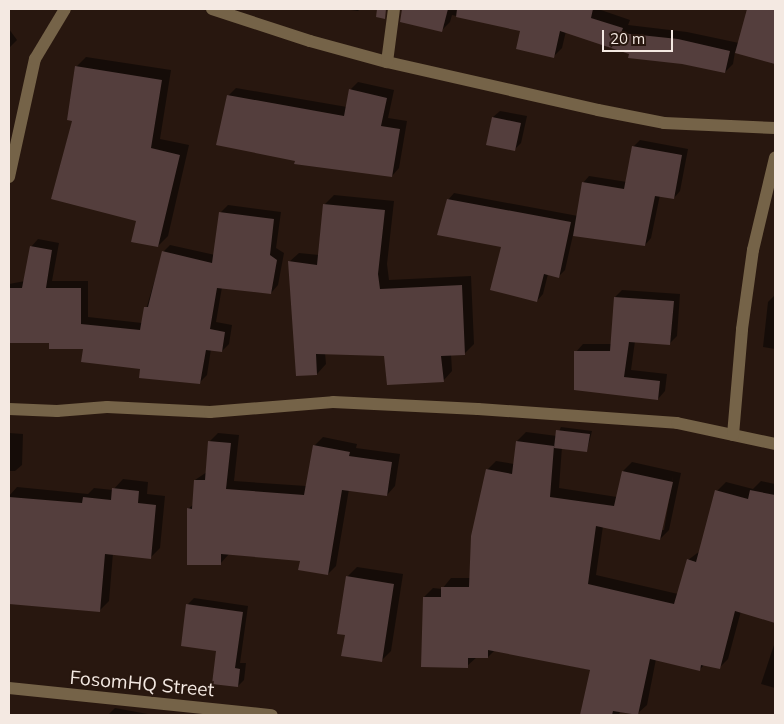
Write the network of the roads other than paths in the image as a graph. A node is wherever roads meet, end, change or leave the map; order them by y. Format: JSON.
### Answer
{"nodes":[{"id":1,"x":65,"y":9,"type":"edge"},
{"id":2,"x":212,"y":9,"type":"edge"},
{"id":3,"x":394,"y":9,"type":"edge"},
{"id":4,"x":387,"y":62,"type":"junction"},
{"id":5,"x":775,"y":128,"type":"edge"},
{"id":6,"x":775,"y":158,"type":"edge"},
{"id":7,"x":9,"y":177,"type":"edge"},
{"id":8,"x":9,"y":409,"type":"edge"},
{"id":9,"x":733,"y":436,"type":"junction"},
{"id":10,"x":775,"y":444,"type":"edge"},
{"id":11,"x":9,"y":688,"type":"edge"},
{"id":12,"x":272,"y":715,"type":"edge"}],
"edges":[{"from":1,"to":7,"type":"street"},
{"from":2,"to":4,"type":"street"},
{"from":3,"to":4,"type":"street"},
{"from":4,"to":5,"type":"street"},
{"from":6,"to":9,"type":"street"},
{"from":8,"to":9,"type":"street"},
{"from":9,"to":10,"type":"street"},
{"from":11,"to":12,"type":"street","name":"FosomHQ Street"}]}
